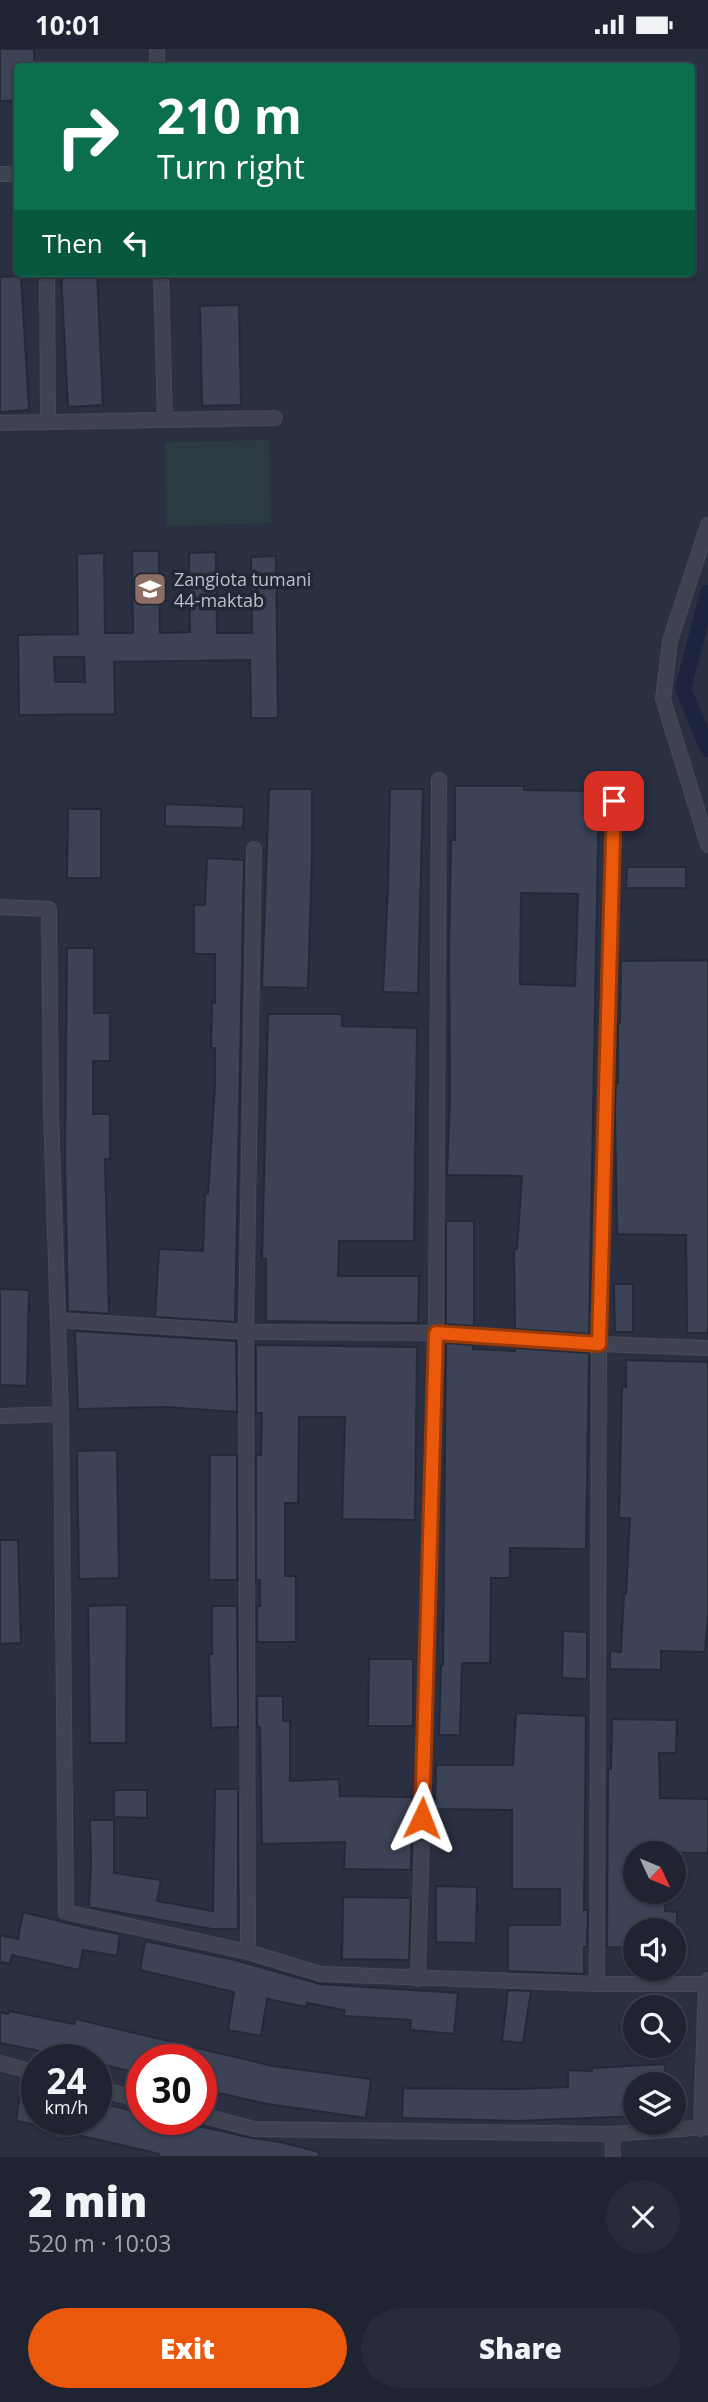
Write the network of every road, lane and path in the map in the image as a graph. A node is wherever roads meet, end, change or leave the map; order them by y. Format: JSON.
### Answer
{"nodes":[{"id":1,"x":47,"y":277,"type":"edge"},
{"id":2,"x":161,"y":277,"type":"edge"},
{"id":3,"x":275,"y":418,"type":"dead end"},
{"id":4,"x":166,"y":419,"type":"junction"},
{"id":5,"x":48,"y":422,"type":"junction"},
{"id":6,"x":0,"y":423,"type":"edge"},
{"id":7,"x":708,"y":525,"type":"edge"},
{"id":8,"x":439,"y":779,"type":"dead end"},
{"id":9,"x":614,"y":801,"type":"dead end"},
{"id":10,"x":708,"y":845,"type":"edge"},
{"id":11,"x":254,"y":849,"type":"dead end"},
{"id":12,"x":0,"y":907,"type":"edge"},
{"id":13,"x":58,"y":1320,"type":"junction"},
{"id":14,"x":246,"y":1332,"type":"junction"},
{"id":15,"x":436,"y":1333,"type":"junction"},
{"id":16,"x":599,"y":1344,"type":"junction"},
{"id":17,"x":708,"y":1348,"type":"edge"},
{"id":18,"x":61,"y":1415,"type":"junction"},
{"id":19,"x":0,"y":1416,"type":"edge"},
{"id":20,"x":248,"y":1952,"type":"junction"},
{"id":21,"x":418,"y":1979,"type":"junction"},
{"id":22,"x":707,"y":1982,"type":"edge"},
{"id":23,"x":597,"y":1984,"type":"junction"},
{"id":24,"x":0,"y":2063,"type":"edge"},
{"id":25,"x":21,"y":2069,"type":"edge"},
{"id":26,"x":217,"y":2119,"type":"edge"},
{"id":27,"x":705,"y":2128,"type":"edge"},
{"id":28,"x":612,"y":2134,"type":"junction"},
{"id":29,"x":613,"y":2157,"type":"edge"}],
"edges":[{"from":1,"to":5,"type":"street"},
{"from":2,"to":4,"type":"street"},
{"from":3,"to":4,"type":"street"},
{"from":4,"to":5,"type":"street"},
{"from":5,"to":6,"type":"street"},
{"from":7,"to":10,"type":"street"},
{"from":8,"to":15,"type":"street"},
{"from":9,"to":16,"type":"street"},
{"from":11,"to":14,"type":"street"},
{"from":12,"to":13,"type":"street"},
{"from":13,"to":14,"type":"street"},
{"from":13,"to":18,"type":"street"},
{"from":14,"to":15,"type":"street"},
{"from":14,"to":20,"type":"street"},
{"from":15,"to":16,"type":"street"},
{"from":15,"to":21,"type":"street"},
{"from":16,"to":17,"type":"street"},
{"from":16,"to":23,"type":"street"},
{"from":18,"to":19,"type":"street"},
{"from":18,"to":20,"type":"street"},
{"from":20,"to":21,"type":"street"},
{"from":21,"to":23,"type":"street"},
{"from":22,"to":23,"type":"street"},
{"from":22,"to":27,"type":"street"},
{"from":24,"to":25,"type":"street"},
{"from":26,"to":28,"type":"street"},
{"from":27,"to":28,"type":"street"},
{"from":28,"to":29,"type":"street"}]}
